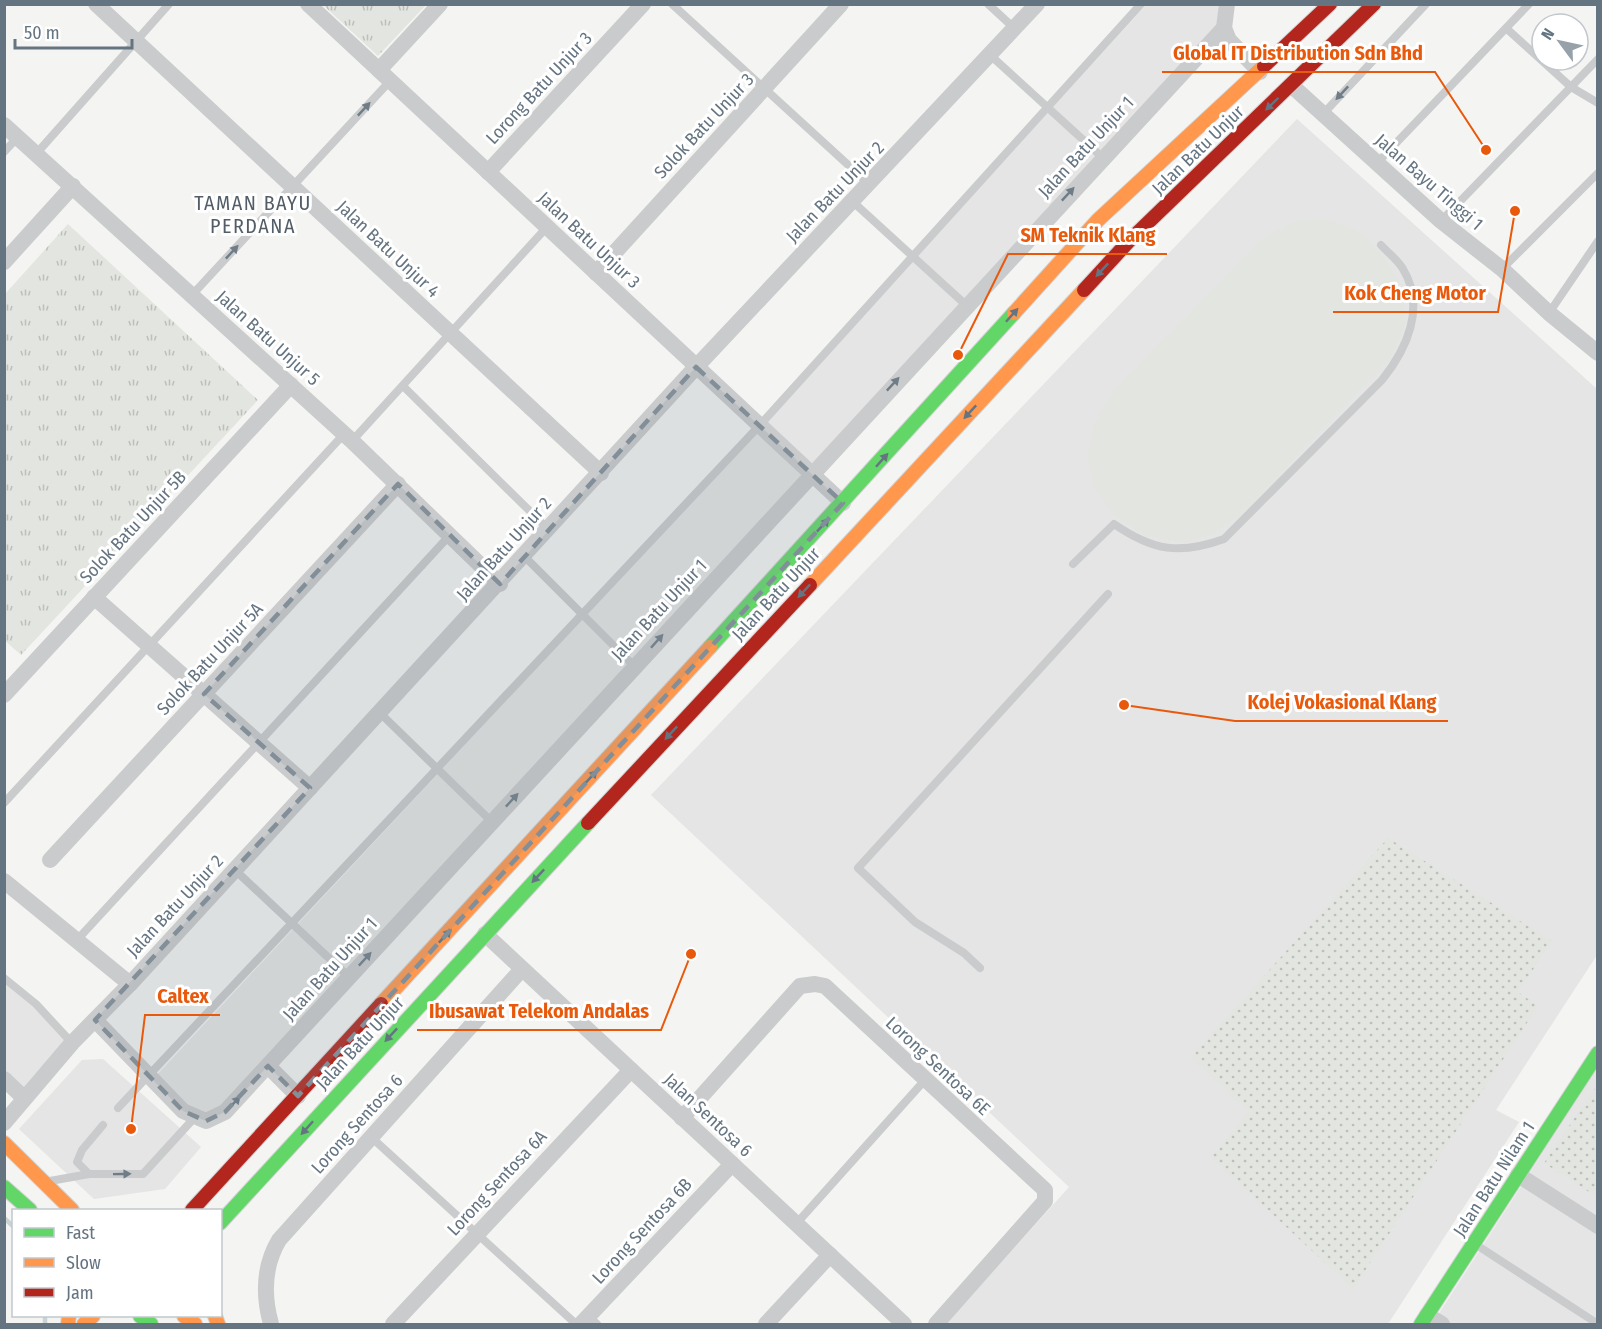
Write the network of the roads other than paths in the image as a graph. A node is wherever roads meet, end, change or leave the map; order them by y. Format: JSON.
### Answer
{"nodes":[{"id":1,"x":96,"y":4,"type":"edge"},
{"id":2,"x":169,"y":4,"type":"edge"},
{"id":3,"x":309,"y":4,"type":"edge"},
{"id":4,"x":440,"y":4,"type":"edge"},
{"id":5,"x":643,"y":4,"type":"edge"},
{"id":6,"x":672,"y":4,"type":"edge"},
{"id":7,"x":841,"y":4,"type":"edge"},
{"id":8,"x":988,"y":4,"type":"edge"},
{"id":9,"x":1036,"y":4,"type":"edge"},
{"id":10,"x":1141,"y":4,"type":"edge"},
{"id":11,"x":1227,"y":4,"type":"edge"},
{"id":12,"x":1374,"y":4,"type":"edge"},
{"id":13,"x":1426,"y":4,"type":"edge"},
{"id":14,"x":1529,"y":4,"type":"edge"},
{"id":15,"x":1325,"y":6,"type":"edge"},
{"id":16,"x":1014,"y":28,"type":"junction"},
{"id":17,"x":1224,"y":28,"type":"junction"},
{"id":18,"x":1507,"y":29,"type":"junction"},
{"id":19,"x":135,"y":41,"type":"junction"},
{"id":20,"x":989,"y":54,"type":"junction"},
{"id":21,"x":1598,"y":59,"type":"edge"},
{"id":22,"x":1260,"y":72,"type":"junction"},
{"id":23,"x":384,"y":75,"type":"junction"},
{"id":24,"x":1291,"y":85,"type":"junction"},
{"id":25,"x":1571,"y":87,"type":"junction"},
{"id":26,"x":764,"y":89,"type":"junction"},
{"id":27,"x":1598,"y":103,"type":"edge"},
{"id":28,"x":1048,"y":108,"type":"junction"},
{"id":29,"x":1323,"y":114,"type":"junction"},
{"id":30,"x":4,"y":125,"type":"edge"},
{"id":31,"x":17,"y":138,"type":"junction"},
{"id":32,"x":4,"y":152,"type":"edge"},
{"id":33,"x":36,"y":154,"type":"junction"},
{"id":34,"x":1102,"y":157,"type":"junction"},
{"id":35,"x":1377,"y":163,"type":"junction"},
{"id":36,"x":488,"y":172,"type":"junction"},
{"id":37,"x":1598,"y":173,"type":"edge"},
{"id":38,"x":870,"y":185,"type":"junction"},
{"id":39,"x":73,"y":186,"type":"junction"},
{"id":40,"x":292,"y":187,"type":"junction"},
{"id":41,"x":852,"y":201,"type":"junction"},
{"id":42,"x":1441,"y":221,"type":"junction"},
{"id":43,"x":547,"y":227,"type":"junction"},
{"id":44,"x":1598,"y":241,"type":"edge"},
{"id":45,"x":1380,"y":244,"type":"dead end"},
{"id":46,"x":914,"y":255,"type":"junction"},
{"id":47,"x":4,"y":262,"type":"edge"},
{"id":48,"x":1502,"y":269,"type":"junction"},
{"id":49,"x":596,"y":273,"type":"junction"},
{"id":50,"x":192,"y":295,"type":"junction"},
{"id":51,"x":966,"y":305,"type":"junction"},
{"id":52,"x":1549,"y":313,"type":"junction"},
{"id":53,"x":450,"y":334,"type":"junction"},
{"id":54,"x":1598,"y":353,"type":"edge"},
{"id":55,"x":696,"y":367,"type":"junction"},
{"id":56,"x":291,"y":385,"type":"junction"},
{"id":57,"x":403,"y":386,"type":"junction"},
{"id":58,"x":759,"y":426,"type":"junction"},
{"id":59,"x":348,"y":437,"type":"junction"},
{"id":60,"x":601,"y":473,"type":"junction"},
{"id":61,"x":811,"y":474,"type":"junction"},
{"id":62,"x":398,"y":484,"type":"junction"},
{"id":63,"x":887,"y":502,"type":"junction"},
{"id":64,"x":854,"y":507,"type":"junction"},
{"id":65,"x":548,"y":530,"type":"junction"},
{"id":66,"x":450,"y":535,"type":"junction"},
{"id":67,"x":524,"y":556,"type":"junction"},
{"id":68,"x":1073,"y":564,"type":"dead end"},
{"id":69,"x":500,"y":584,"type":"junction"},
{"id":70,"x":1108,"y":594,"type":"dead end"},
{"id":71,"x":94,"y":597,"type":"junction"},
{"id":72,"x":583,"y":613,"type":"junction"},
{"id":73,"x":149,"y":646,"type":"junction"},
{"id":74,"x":634,"y":666,"type":"junction"},
{"id":75,"x":4,"y":694,"type":"edge"},
{"id":76,"x":204,"y":694,"type":"junction"},
{"id":77,"x":380,"y":713,"type":"junction"},
{"id":78,"x":259,"y":742,"type":"junction"},
{"id":79,"x":437,"y":768,"type":"junction"},
{"id":80,"x":310,"y":788,"type":"junction"},
{"id":81,"x":4,"y":804,"type":"edge"},
{"id":82,"x":492,"y":822,"type":"junction"},
{"id":83,"x":51,"y":860,"type":"dead end"},
{"id":84,"x":235,"y":870,"type":"junction"},
{"id":85,"x":4,"y":881,"type":"edge"},
{"id":86,"x":293,"y":924,"type":"junction"},
{"id":87,"x":485,"y":934,"type":"junction"},
{"id":88,"x":77,"y":940,"type":"junction"},
{"id":89,"x":980,"y":968,"type":"dead end"},
{"id":90,"x":522,"y":969,"type":"junction"},
{"id":91,"x":349,"y":977,"type":"junction"},
{"id":92,"x":4,"y":978,"type":"edge"},
{"id":93,"x":130,"y":984,"type":"junction"},
{"id":94,"x":95,"y":1020,"type":"junction"},
{"id":95,"x":72,"y":1043,"type":"junction"},
{"id":96,"x":1598,"y":1053,"type":"edge"},
{"id":97,"x":268,"y":1066,"type":"junction"},
{"id":98,"x":631,"y":1070,"type":"junction"},
{"id":99,"x":149,"y":1078,"type":"junction"},
{"id":100,"x":4,"y":1079,"type":"edge"},
{"id":101,"x":924,"y":1081,"type":"junction"},
{"id":102,"x":298,"y":1096,"type":"junction"},
{"id":103,"x":24,"y":1098,"type":"junction"},
{"id":104,"x":118,"y":1108,"type":"dead end"},
{"id":105,"x":196,"y":1116,"type":"junction"},
{"id":106,"x":682,"y":1118,"type":"junction"},
{"id":107,"x":4,"y":1123,"type":"edge"},
{"id":108,"x":103,"y":1125,"type":"dead end"},
{"id":109,"x":371,"y":1137,"type":"junction"},
{"id":110,"x":4,"y":1143,"type":"edge"},
{"id":111,"x":732,"y":1164,"type":"junction"},
{"id":112,"x":89,"y":1174,"type":"junction"},
{"id":113,"x":1518,"y":1175,"type":"junction"},
{"id":114,"x":43,"y":1182,"type":"junction"},
{"id":115,"x":4,"y":1187,"type":"edge"},
{"id":116,"x":29,"y":1209,"type":"edge"},
{"id":117,"x":71,"y":1209,"type":"edge"},
{"id":118,"x":193,"y":1209,"type":"edge"},
{"id":119,"x":222,"y":1221,"type":"edge"},
{"id":120,"x":796,"y":1224,"type":"junction"},
{"id":121,"x":1598,"y":1226,"type":"edge"},
{"id":122,"x":477,"y":1232,"type":"junction"},
{"id":123,"x":1473,"y":1243,"type":"junction"},
{"id":124,"x":830,"y":1255,"type":"junction"},
{"id":125,"x":1424,"y":1320,"type":"edge"},
{"id":126,"x":585,"y":1322,"type":"edge"},
{"id":127,"x":271,"y":1324,"type":"edge"},
{"id":128,"x":393,"y":1324,"type":"edge"},
{"id":129,"x":766,"y":1324,"type":"edge"},
{"id":130,"x":904,"y":1324,"type":"edge"},
{"id":131,"x":936,"y":1324,"type":"edge"},
{"id":132,"x":1442,"y":1324,"type":"edge"},
{"id":133,"x":1598,"y":1324,"type":"edge"}],
"edges":[{"from":1,"to":19,"type":"street","name":"Jalan Batu Unjur 4"},
{"from":2,"to":19,"type":"lane"},
{"from":3,"to":23,"type":"street","name":"Jalan Batu Unjur 3"},
{"from":4,"to":23,"type":"street"},
{"from":5,"to":36,"type":"street","name":"Lorong Batu Unjur 3"},
{"from":6,"to":26,"type":"lane"},
{"from":7,"to":26,"type":"street","name":"Solok Batu Unjur 3"},
{"from":8,"to":16,"type":"lane"},
{"from":9,"to":16,"type":"street","name":"Jalan Batu Unjur 2"},
{"from":10,"to":28,"type":"lane"},
{"from":11,"to":17,"type":"street"},
{"from":12,"to":24,"type":"main road","name":"Jalan Batu Unjur"},
{"from":13,"to":29,"type":"lane","one_way":true},
{"from":14,"to":18,"type":"lane"},
{"from":15,"to":22,"type":"main road","name":"Jalan Batu Unjur"},
{"from":16,"to":20,"type":"street","name":"Jalan Batu Unjur 2"},
{"from":17,"to":22,"type":"street"},
{"from":17,"to":34,"type":"street","name":"Jalan Batu Unjur 1"},
{"from":18,"to":25,"type":"lane"},
{"from":18,"to":35,"type":"lane"},
{"from":19,"to":33,"type":"lane"},
{"from":19,"to":40,"type":"street","name":"Jalan Batu Unjur 4"},
{"from":20,"to":28,"type":"lane"},
{"from":20,"to":38,"type":"street","name":"Jalan Batu Unjur 2"},
{"from":21,"to":25,"type":"lane"},
{"from":64,"to":22,"type":"main road","name":"Jalan Batu Unjur","one_way":true},
{"from":23,"to":36,"type":"street","name":"Jalan Batu Unjur 3"},
{"from":40,"to":23,"type":"lane","one_way":true},
{"from":24,"to":29,"type":"street","name":"Jalan Bayu Tinggi 1"},
{"from":24,"to":63,"type":"main road","name":"Jalan Batu Unjur","one_way":true},
{"from":25,"to":27,"type":"lane"},
{"from":25,"to":42,"type":"lane"},
{"from":26,"to":38,"type":"lane"},
{"from":26,"to":49,"type":"street","name":"Solok Batu Unjur 3"},
{"from":28,"to":34,"type":"lane"},
{"from":28,"to":46,"type":"lane"},
{"from":29,"to":35,"type":"street","name":"Jalan Bayu Tinggi 1"},
{"from":30,"to":31,"type":"street","name":"Jalan Batu Unjur 5"},
{"from":31,"to":32,"type":"lane"},
{"from":31,"to":33,"type":"street","name":"Jalan Batu Unjur 5"},
{"from":33,"to":39,"type":"street","name":"Jalan Batu Unjur 5"},
{"from":51,"to":34,"type":"street","name":"Jalan Batu Unjur 1","one_way":true},
{"from":35,"to":42,"type":"street","name":"Jalan Bayu Tinggi 1"},
{"from":36,"to":43,"type":"street","name":"Jalan Batu Unjur 3"},
{"from":37,"to":48,"type":"lane"},
{"from":38,"to":41,"type":"street","name":"Jalan Batu Unjur 2"},
{"from":39,"to":47,"type":"street"},
{"from":39,"to":50,"type":"street","name":"Jalan Batu Unjur 5"},
{"from":50,"to":40,"type":"lane","one_way":true},
{"from":40,"to":53,"type":"street","name":"Jalan Batu Unjur 4"},
{"from":41,"to":46,"type":"lane"},
{"from":41,"to":55,"type":"street","name":"Jalan Batu Unjur 2"},
{"from":42,"to":48,"type":"street","name":"Jalan Bayu Tinggi 1"},
{"from":43,"to":49,"type":"street","name":"Jalan Batu Unjur 3"},
{"from":43,"to":53,"type":"lane"},
{"from":44,"to":52,"type":"lane"},
{"from":45,"to":68,"type":"lane"},
{"from":46,"to":51,"type":"lane"},
{"from":46,"to":58,"type":"lane"},
{"from":48,"to":52,"type":"street","name":"Jalan Bayu Tinggi 1"},
{"from":49,"to":55,"type":"street","name":"Jalan Batu Unjur 3"},
{"from":50,"to":56,"type":"street","name":"Jalan Batu Unjur 5"},
{"from":61,"to":51,"type":"street","name":"Jalan Batu Unjur 1","one_way":true},
{"from":52,"to":54,"type":"street","name":"Jalan Bayu Tinggi 1"},
{"from":53,"to":57,"type":"lane"},
{"from":53,"to":60,"type":"street","name":"Jalan Batu Unjur 4"},
{"from":55,"to":58,"type":"street","name":"Jalan Batu Unjur 3"},
{"from":55,"to":60,"type":"street","name":"Jalan Batu Unjur 2"},
{"from":56,"to":59,"type":"street","name":"Jalan Batu Unjur 5"},
{"from":56,"to":71,"type":"street","name":"Solok Batu Unjur 5B"},
{"from":57,"to":59,"type":"lane"},
{"from":57,"to":65,"type":"lane"},
{"from":58,"to":61,"type":"street","name":"Jalan Batu Unjur 3"},
{"from":58,"to":72,"type":"lane"},
{"from":59,"to":62,"type":"street","name":"Jalan Batu Unjur 5"},
{"from":59,"to":73,"type":"lane"},
{"from":60,"to":65,"type":"street","name":"Jalan Batu Unjur 2"},
{"from":61,"to":64,"type":"street","name":"Jalan Batu Unjur 3"},
{"from":74,"to":61,"type":"street","name":"Jalan Batu Unjur 1","one_way":true},
{"from":62,"to":66,"type":"street","name":"Jalan Batu Unjur 5"},
{"from":62,"to":76,"type":"street","name":"Solok Batu Unjur 5A"},
{"from":63,"to":64,"type":"main road"},
{"from":63,"to":87,"type":"main road","name":"Jalan Batu Unjur","one_way":true},
{"from":102,"to":64,"type":"main road","name":"Jalan Batu Unjur","one_way":true},
{"from":65,"to":67,"type":"street","name":"Jalan Batu Unjur 2"},
{"from":66,"to":69,"type":"street","name":"Jalan Batu Unjur 5"},
{"from":66,"to":78,"type":"lane"},
{"from":67,"to":69,"type":"street","name":"Jalan Batu Unjur 2"},
{"from":67,"to":72,"type":"lane"},
{"from":69,"to":77,"type":"street","name":"Jalan Batu Unjur 2"},
{"from":70,"to":89,"type":"lane"},
{"from":71,"to":73,"type":"street"},
{"from":71,"to":75,"type":"street","name":"Solok Batu Unjur 5B"},
{"from":72,"to":74,"type":"lane"},
{"from":72,"to":79,"type":"lane"},
{"from":73,"to":76,"type":"street"},
{"from":73,"to":81,"type":"lane"},
{"from":82,"to":74,"type":"street","name":"Jalan Batu Unjur 1","one_way":true},
{"from":76,"to":78,"type":"street"},
{"from":76,"to":83,"type":"street","name":"Solok Batu Unjur 5A"},
{"from":77,"to":79,"type":"lane"},
{"from":77,"to":80,"type":"street","name":"Jalan Batu Unjur 2"},
{"from":78,"to":80,"type":"street"},
{"from":78,"to":88,"type":"lane"},
{"from":79,"to":82,"type":"lane"},
{"from":79,"to":86,"type":"lane"},
{"from":80,"to":84,"type":"street","name":"Jalan Batu Unjur 2"},
{"from":91,"to":82,"type":"street","name":"Jalan Batu Unjur 1","one_way":true},
{"from":84,"to":86,"type":"lane"},
{"from":84,"to":93,"type":"street","name":"Jalan Batu Unjur 2"},
{"from":85,"to":88,"type":"street"},
{"from":86,"to":91,"type":"lane"},
{"from":86,"to":99,"type":"lane"},
{"from":87,"to":90,"type":"street","name":"Jalan Sentosa 6"},
{"from":87,"to":119,"type":"main road","name":"Jalan Batu Unjur","one_way":true},
{"from":88,"to":93,"type":"street"},
{"from":90,"to":98,"type":"street","name":"Jalan Sentosa 6"},
{"from":90,"to":109,"type":"street","name":"Lorong Sentosa 6"},
{"from":91,"to":97,"type":"street","name":"Jalan Batu Unjur 1"},
{"from":92,"to":95,"type":"lane"},
{"from":93,"to":94,"type":"street","name":"Jalan Batu Unjur 2"},
{"from":94,"to":95,"type":"street","name":"Jalan Batu Unjur 2"},
{"from":94,"to":99,"type":"street"},
{"from":95,"to":103,"type":"street","name":"Jalan Batu Unjur 2"},
{"from":96,"to":113,"type":"main road","name":"Jalan Batu Nilam 1"},
{"from":97,"to":102,"type":"street"},
{"from":105,"to":97,"type":"street","name":"Jalan Batu Unjur 1","one_way":true},
{"from":98,"to":106,"type":"street","name":"Jalan Sentosa 6"},
{"from":98,"to":122,"type":"street","name":"Lorong Sentosa 6A"},
{"from":99,"to":104,"type":"lane"},
{"from":99,"to":105,"type":"street"},
{"from":100,"to":103,"type":"street"},
{"from":101,"to":106,"type":"street","name":"Lorong Sentosa 6E"},
{"from":101,"to":120,"type":"lane"},
{"from":101,"to":131,"type":"street","name":"Lorong Sentosa 6E"},
{"from":102,"to":118,"type":"main road","name":"Jalan Batu Unjur"},
{"from":103,"to":107,"type":"street","name":"Jalan Batu Unjur 2"},
{"from":112,"to":105,"type":"lane","one_way":true},
{"from":106,"to":111,"type":"street","name":"Jalan Sentosa 6"},
{"from":108,"to":112,"type":"lane"},
{"from":109,"to":122,"type":"lane"},
{"from":109,"to":127,"type":"street","name":"Lorong Sentosa 6"},
{"from":110,"to":114,"type":"main road"},
{"from":111,"to":120,"type":"street","name":"Jalan Sentosa 6"},
{"from":111,"to":126,"type":"street","name":"Lorong Sentosa 6B"},
{"from":112,"to":114,"type":"lane"},
{"from":113,"to":121,"type":"street"},
{"from":113,"to":123,"type":"main road","name":"Jalan Batu Nilam 1"},
{"from":114,"to":117,"type":"main road"},
{"from":115,"to":116,"type":"main road"},
{"from":120,"to":124,"type":"street","name":"Jalan Sentosa 6"},
{"from":122,"to":126,"type":"lane"},
{"from":122,"to":128,"type":"street","name":"Lorong Sentosa 6A"},
{"from":123,"to":125,"type":"main road","name":"Jalan Batu Nilam 1"},
{"from":123,"to":133,"type":"lane"},
{"from":124,"to":129,"type":"street"},
{"from":124,"to":130,"type":"street","name":"Jalan Sentosa 6"},
{"from":125,"to":132,"type":"street"}]}
